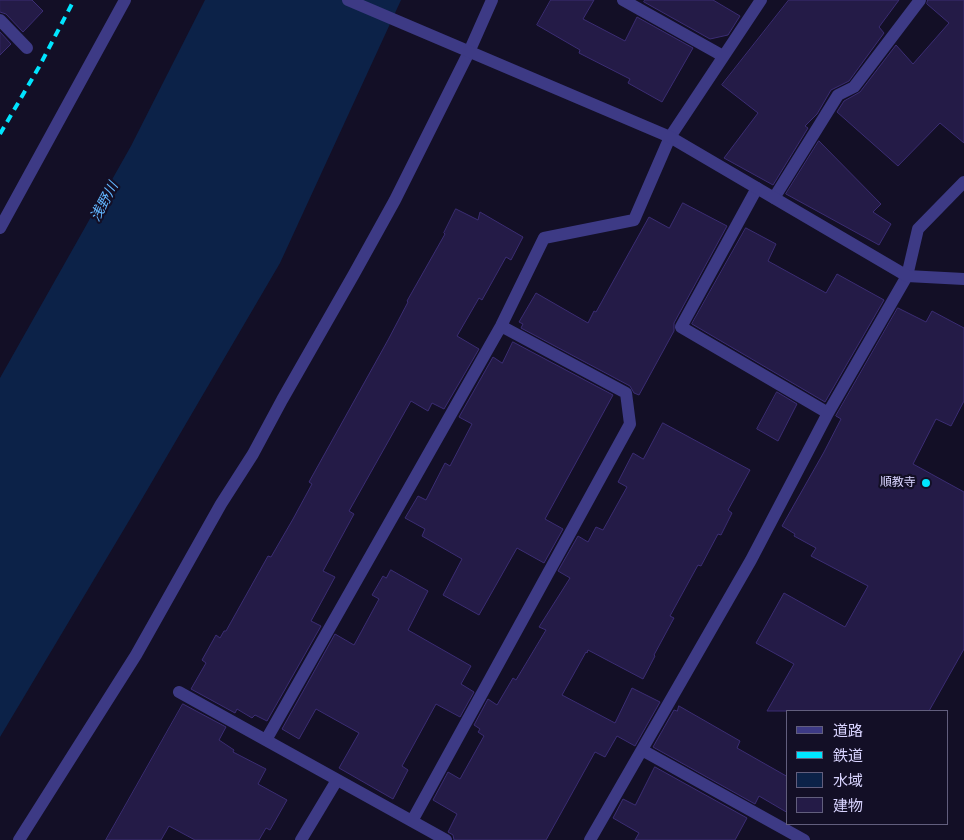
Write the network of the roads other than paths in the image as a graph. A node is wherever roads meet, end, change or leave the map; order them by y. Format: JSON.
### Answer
{"nodes":[{"id":1,"x":125,"y":0,"type":"edge"},
{"id":2,"x":348,"y":0,"type":"edge"},
{"id":3,"x":492,"y":0,"type":"edge"},
{"id":4,"x":624,"y":0,"type":"edge"},
{"id":5,"x":761,"y":0,"type":"edge"},
{"id":6,"x":920,"y":0,"type":"edge"},
{"id":7,"x":0,"y":20,"type":"edge"},
{"id":8,"x":28,"y":48,"type":"dead end"},
{"id":9,"x":469,"y":52,"type":"junction"},
{"id":10,"x":723,"y":56,"type":"junction"},
{"id":11,"x":670,"y":136,"type":"junction"},
{"id":12,"x":964,"y":182,"type":"edge"},
{"id":13,"x":757,"y":188,"type":"junction"},
{"id":14,"x":774,"y":198,"type":"junction"},
{"id":15,"x":0,"y":228,"type":"edge"},
{"id":16,"x":907,"y":276,"type":"junction"},
{"id":17,"x":964,"y":280,"type":"edge"},
{"id":18,"x":501,"y":326,"type":"junction"},
{"id":19,"x":828,"y":414,"type":"junction"},
{"id":20,"x":179,"y":692,"type":"dead end"},
{"id":21,"x":266,"y":740,"type":"junction"},
{"id":22,"x":642,"y":750,"type":"junction"},
{"id":23,"x":338,"y":780,"type":"junction"},
{"id":24,"x":412,"y":821,"type":"junction"},
{"id":25,"x":19,"y":840,"type":"edge"},
{"id":26,"x":301,"y":840,"type":"edge"},
{"id":27,"x":446,"y":840,"type":"edge"},
{"id":28,"x":590,"y":840,"type":"edge"},
{"id":29,"x":804,"y":840,"type":"edge"}],
"edges":[{"from":1,"to":15,"type":"street"},
{"from":2,"to":9,"type":"street"},
{"from":3,"to":9,"type":"street"},
{"from":4,"to":10,"type":"street"},
{"from":5,"to":10,"type":"street"},
{"from":6,"to":14,"type":"street"},
{"from":7,"to":8,"type":"street"},
{"from":9,"to":11,"type":"street"},
{"from":9,"to":25,"type":"street"},
{"from":10,"to":11,"type":"street"},
{"from":11,"to":13,"type":"street"},
{"from":11,"to":18,"type":"street"},
{"from":12,"to":16,"type":"street"},
{"from":13,"to":14,"type":"street"},
{"from":13,"to":19,"type":"street"},
{"from":14,"to":16,"type":"street"},
{"from":16,"to":17,"type":"street"},
{"from":16,"to":19,"type":"street"},
{"from":18,"to":21,"type":"street"},
{"from":18,"to":24,"type":"street"},
{"from":19,"to":22,"type":"street"},
{"from":20,"to":21,"type":"street"},
{"from":21,"to":23,"type":"street"},
{"from":22,"to":28,"type":"street"},
{"from":22,"to":29,"type":"street"},
{"from":23,"to":24,"type":"street"},
{"from":23,"to":26,"type":"street"},
{"from":24,"to":27,"type":"street"}]}
